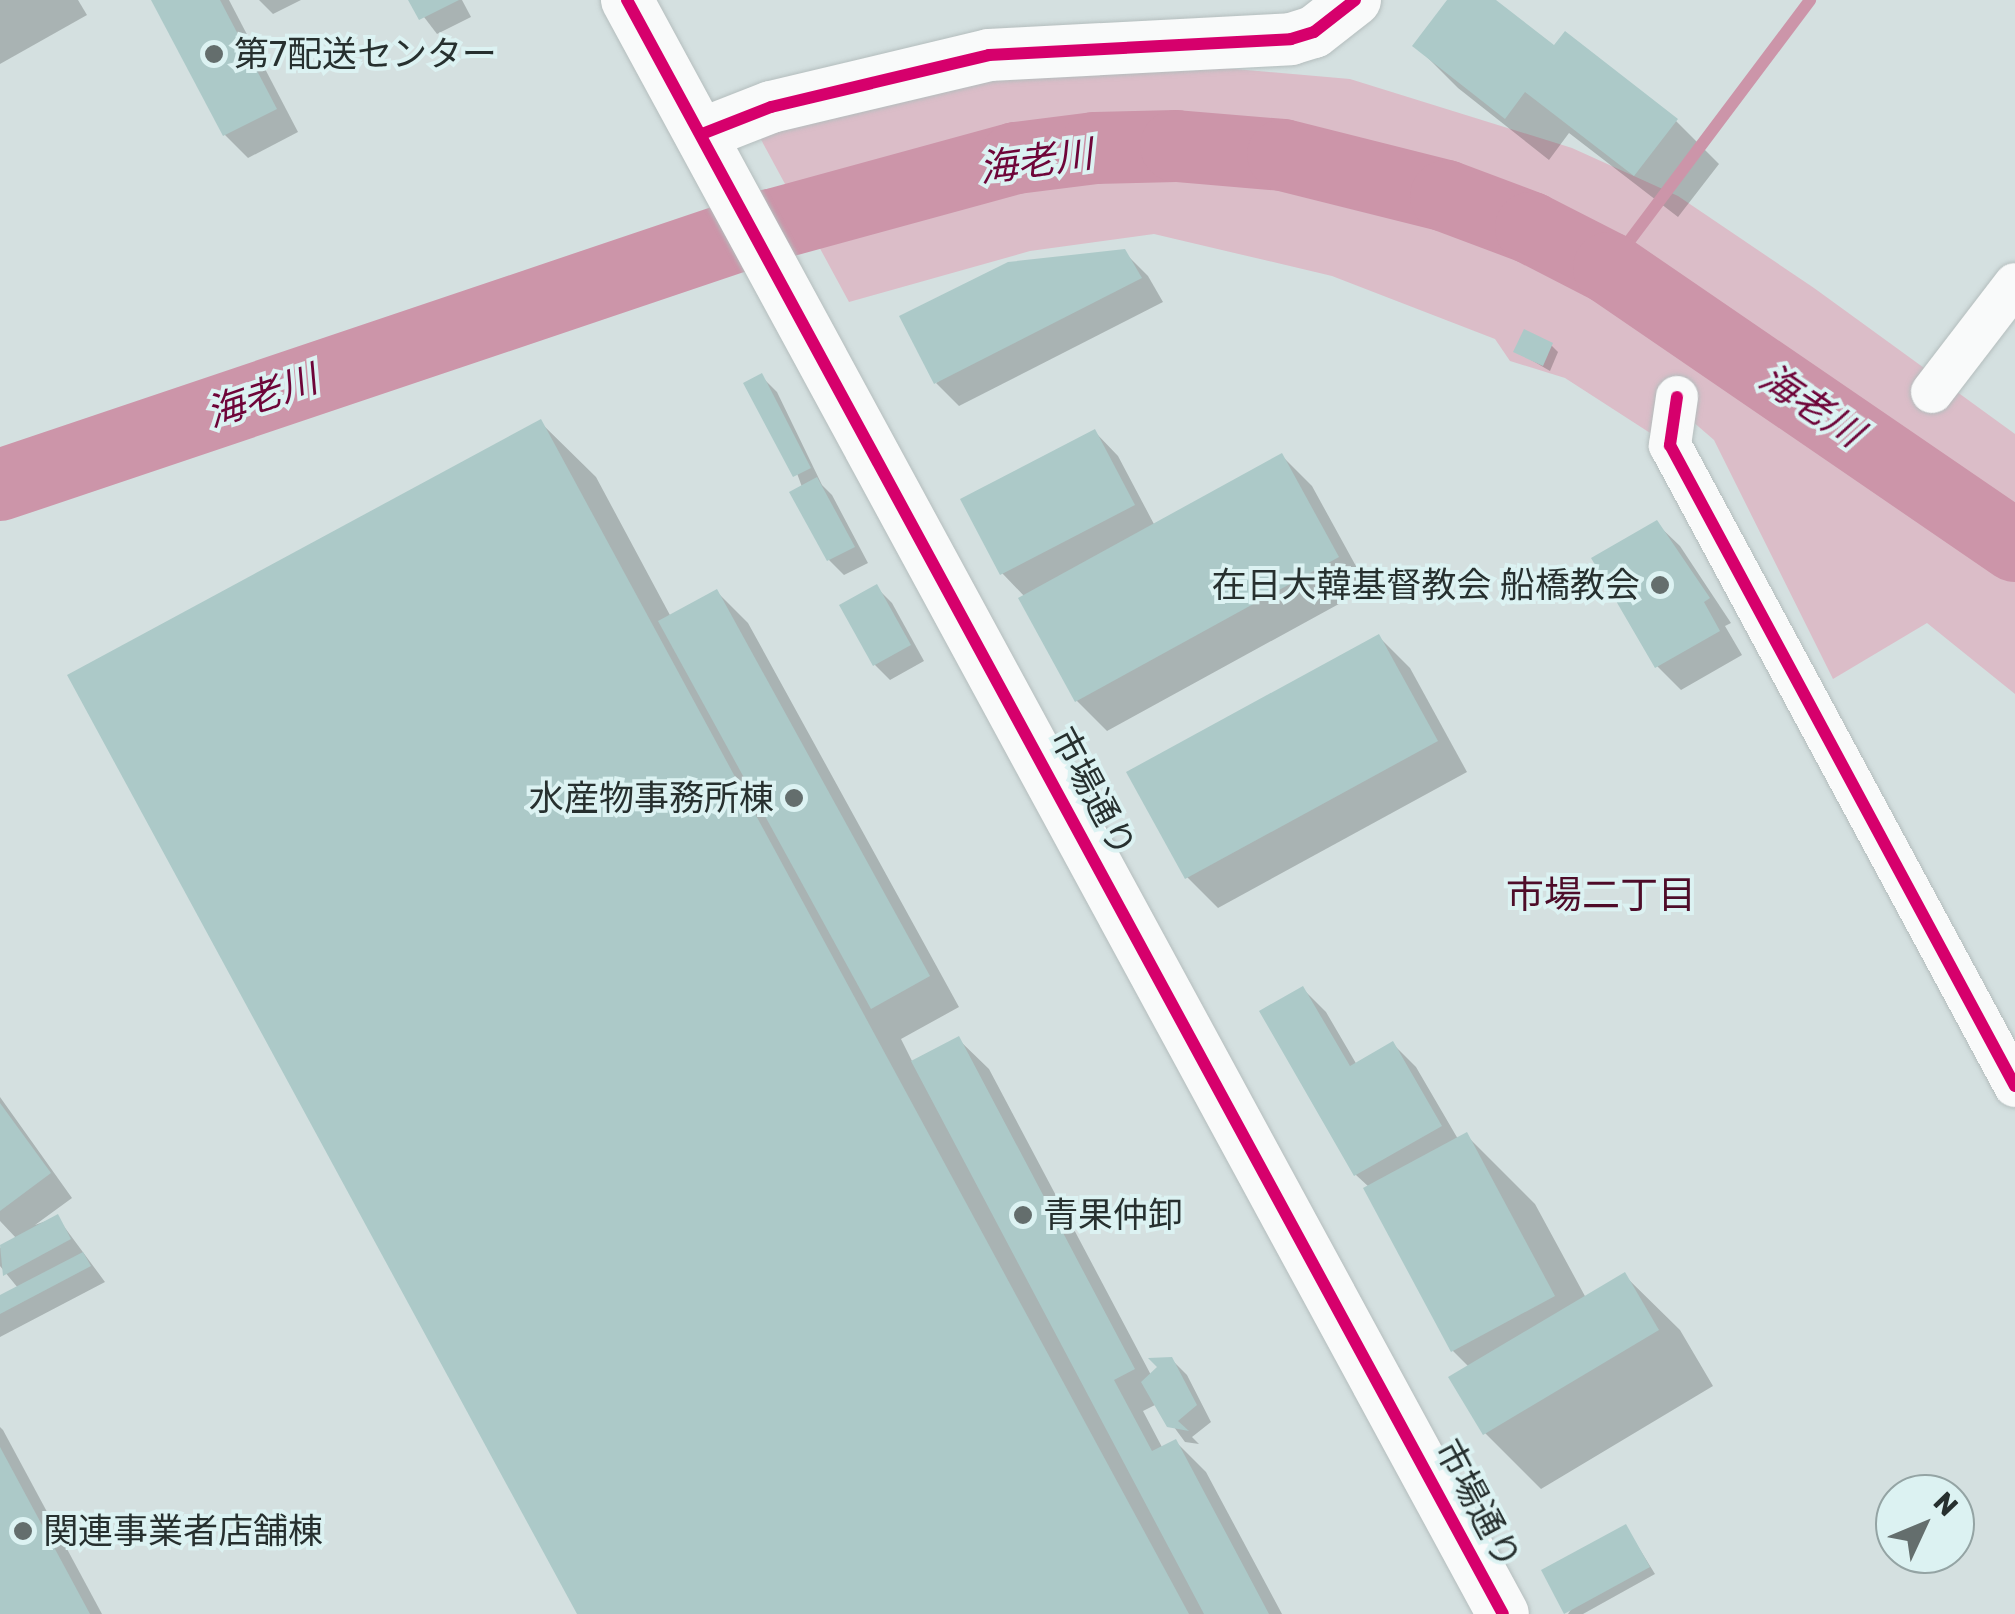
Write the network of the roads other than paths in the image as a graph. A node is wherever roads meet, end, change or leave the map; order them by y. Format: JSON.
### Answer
{"nodes":[{"id":1,"x":628,"y":0,"type":"edge"},
{"id":2,"x":1355,"y":0,"type":"edge"},
{"id":3,"x":702,"y":134,"type":"junction"},
{"id":4,"x":2015,"y":284,"type":"edge"},
{"id":5,"x":1932,"y":392,"type":"dead end"},
{"id":6,"x":1677,"y":397,"type":"dead end"},
{"id":7,"x":2015,"y":1086,"type":"edge"},
{"id":8,"x":1504,"y":1614,"type":"edge"}],
"edges":[{"from":1,"to":3,"type":"street","name":"市場通り"},
{"from":2,"to":3,"type":"street"},
{"from":3,"to":8,"type":"street","name":"市場通り"},
{"from":4,"to":5,"type":"street"},
{"from":6,"to":7,"type":"street"}]}
